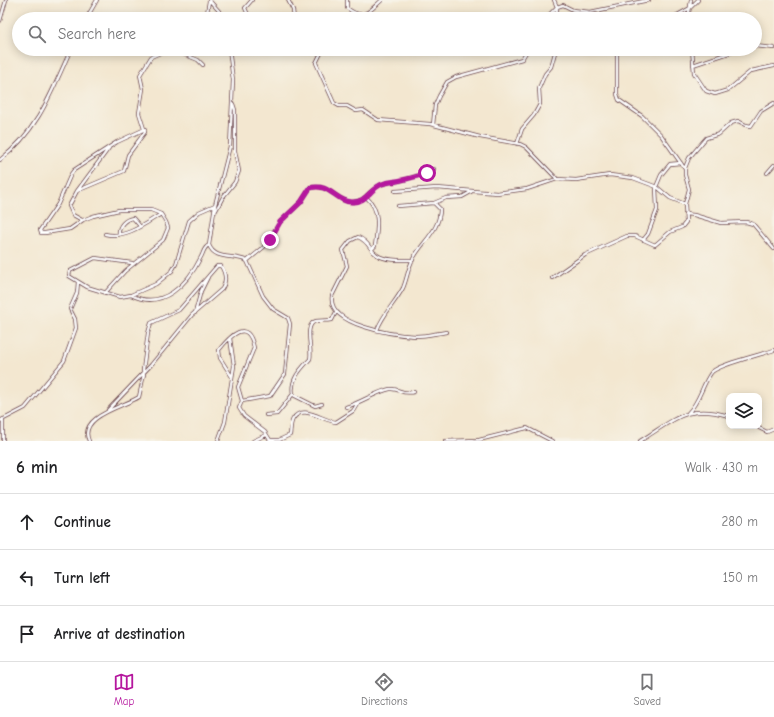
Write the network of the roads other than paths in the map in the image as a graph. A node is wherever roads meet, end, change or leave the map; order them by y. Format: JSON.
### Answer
{"nodes":[{"id":1,"x":6,"y":0,"type":"edge"},
{"id":2,"x":97,"y":0,"type":"edge"},
{"id":3,"x":209,"y":0,"type":"edge"},
{"id":4,"x":252,"y":0,"type":"edge"},
{"id":5,"x":288,"y":0,"type":"edge"},
{"id":6,"x":346,"y":0,"type":"edge"},
{"id":7,"x":382,"y":0,"type":"edge"},
{"id":8,"x":554,"y":0,"type":"edge"},
{"id":9,"x":649,"y":0,"type":"edge"},
{"id":10,"x":691,"y":0,"type":"edge"},
{"id":11,"x":698,"y":0,"type":"edge"},
{"id":12,"x":557,"y":7,"type":"junction"},
{"id":13,"x":690,"y":8,"type":"junction"},
{"id":14,"x":90,"y":12,"type":"edge"},
{"id":15,"x":207,"y":12,"type":"edge"},
{"id":16,"x":219,"y":12,"type":"edge"},
{"id":17,"x":247,"y":12,"type":"edge"},
{"id":18,"x":294,"y":12,"type":"edge"},
{"id":19,"x":353,"y":12,"type":"edge"},
{"id":20,"x":369,"y":12,"type":"edge"},
{"id":21,"x":552,"y":12,"type":"edge"},
{"id":22,"x":557,"y":12,"type":"edge"},
{"id":23,"x":683,"y":12,"type":"edge"},
{"id":24,"x":689,"y":12,"type":"edge"},
{"id":25,"x":0,"y":21,"type":"edge"},
{"id":26,"x":762,"y":47,"type":"edge"},
{"id":27,"x":774,"y":48,"type":"edge"},
{"id":28,"x":68,"y":56,"type":"edge"},
{"id":29,"x":153,"y":56,"type":"edge"},
{"id":30,"x":188,"y":56,"type":"edge"},
{"id":31,"x":229,"y":56,"type":"edge"},
{"id":32,"x":320,"y":56,"type":"edge"},
{"id":33,"x":524,"y":56,"type":"edge"},
{"id":34,"x":554,"y":56,"type":"edge"},
{"id":35,"x":617,"y":56,"type":"edge"},
{"id":36,"x":692,"y":56,"type":"edge"},
{"id":37,"x":720,"y":56,"type":"edge"},
{"id":38,"x":203,"y":65,"type":"dead end"},
{"id":39,"x":693,"y":65,"type":"junction"},
{"id":40,"x":774,"y":66,"type":"edge"},
{"id":41,"x":232,"y":100,"type":"junction"},
{"id":42,"x":774,"y":103,"type":"edge"},
{"id":43,"x":433,"y":125,"type":"junction"},
{"id":44,"x":144,"y":129,"type":"junction"},
{"id":45,"x":516,"y":144,"type":"junction"},
{"id":46,"x":110,"y":146,"type":"junction"},
{"id":47,"x":0,"y":160,"type":"edge"},
{"id":48,"x":681,"y":162,"type":"junction"},
{"id":49,"x":774,"y":165,"type":"edge"},
{"id":50,"x":434,"y":169,"type":"dead end"},
{"id":51,"x":685,"y":169,"type":"junction"},
{"id":52,"x":767,"y":173,"type":"dead end"},
{"id":53,"x":557,"y":179,"type":"junction"},
{"id":54,"x":656,"y":187,"type":"junction"},
{"id":55,"x":77,"y":191,"type":"junction"},
{"id":56,"x":395,"y":191,"type":"dead end"},
{"id":57,"x":472,"y":192,"type":"junction"},
{"id":58,"x":367,"y":198,"type":"junction"},
{"id":59,"x":434,"y":203,"type":"junction"},
{"id":60,"x":685,"y":204,"type":"junction"},
{"id":61,"x":215,"y":205,"type":"junction"},
{"id":62,"x":398,"y":206,"type":"dead end"},
{"id":63,"x":160,"y":214,"type":"junction"},
{"id":64,"x":685,"y":214,"type":"junction"},
{"id":65,"x":213,"y":216,"type":"junction"},
{"id":66,"x":82,"y":220,"type":"junction"},
{"id":67,"x":139,"y":226,"type":"junction"},
{"id":68,"x":105,"y":234,"type":"dead end"},
{"id":69,"x":119,"y":234,"type":"junction"},
{"id":70,"x":643,"y":240,"type":"junction"},
{"id":71,"x":209,"y":245,"type":"junction"},
{"id":72,"x":372,"y":250,"type":"junction"},
{"id":73,"x":774,"y":250,"type":"edge"},
{"id":74,"x":413,"y":260,"type":"junction"},
{"id":75,"x":247,"y":261,"type":"junction"},
{"id":76,"x":133,"y":263,"type":"junction"},
{"id":77,"x":210,"y":272,"type":"junction"},
{"id":78,"x":552,"y":278,"type":"dead end"},
{"id":79,"x":78,"y":282,"type":"junction"},
{"id":80,"x":105,"y":293,"type":"junction"},
{"id":81,"x":131,"y":295,"type":"junction"},
{"id":82,"x":336,"y":312,"type":"junction"},
{"id":83,"x":195,"y":313,"type":"junction"},
{"id":84,"x":377,"y":330,"type":"junction"},
{"id":85,"x":447,"y":332,"type":"dead end"},
{"id":86,"x":230,"y":337,"type":"junction"},
{"id":87,"x":774,"y":350,"type":"edge"},
{"id":88,"x":144,"y":372,"type":"junction"},
{"id":89,"x":232,"y":377,"type":"junction"},
{"id":90,"x":414,"y":392,"type":"dead end"},
{"id":91,"x":293,"y":394,"type":"junction"},
{"id":92,"x":242,"y":401,"type":"junction"},
{"id":93,"x":358,"y":403,"type":"junction"},
{"id":94,"x":322,"y":404,"type":"dead end"},
{"id":95,"x":346,"y":407,"type":"dead end"},
{"id":96,"x":108,"y":410,"type":"junction"},
{"id":97,"x":266,"y":414,"type":"dead end"},
{"id":98,"x":688,"y":414,"type":"junction"},
{"id":99,"x":726,"y":415,"type":"edge"},
{"id":100,"x":2,"y":420,"type":"edge"},
{"id":101,"x":761,"y":429,"type":"edge"},
{"id":102,"x":774,"y":429,"type":"edge"},
{"id":103,"x":266,"y":435,"type":"junction"},
{"id":104,"x":642,"y":440,"type":"edge"},
{"id":105,"x":3,"y":441,"type":"edge"},
{"id":106,"x":89,"y":441,"type":"edge"},
{"id":107,"x":218,"y":441,"type":"edge"},
{"id":108,"x":253,"y":441,"type":"edge"},
{"id":109,"x":445,"y":441,"type":"edge"},
{"id":110,"x":552,"y":441,"type":"edge"}],
"edges":[{"from":1,"to":25,"type":"street"},
{"from":2,"to":14,"type":"street"},
{"from":3,"to":15,"type":"street"},
{"from":3,"to":16,"type":"street"},
{"from":4,"to":17,"type":"street"},
{"from":5,"to":18,"type":"street"},
{"from":6,"to":19,"type":"street"},
{"from":7,"to":20,"type":"street"},
{"from":8,"to":12,"type":"street"},
{"from":9,"to":12,"type":"street"},
{"from":10,"to":13,"type":"street"},
{"from":11,"to":13,"type":"street"},
{"from":12,"to":21,"type":"street"},
{"from":12,"to":22,"type":"street"},
{"from":13,"to":23,"type":"street"},
{"from":13,"to":24,"type":"street"},
{"from":26,"to":27,"type":"street"},
{"from":28,"to":47,"type":"street"},
{"from":29,"to":44,"type":"street"},
{"from":30,"to":38,"type":"street"},
{"from":31,"to":41,"type":"street"},
{"from":32,"to":43,"type":"street"},
{"from":33,"to":43,"type":"street"},
{"from":34,"to":45,"type":"street"},
{"from":35,"to":48,"type":"street"},
{"from":36,"to":39,"type":"street"},
{"from":37,"to":39,"type":"street"},
{"from":39,"to":40,"type":"street"},
{"from":41,"to":61,"type":"street"},
{"from":41,"to":65,"type":"street"},
{"from":42,"to":51,"type":"street"},
{"from":43,"to":45,"type":"street"},
{"from":44,"to":46,"type":"street"},
{"from":44,"to":55,"type":"street"},
{"from":45,"to":53,"type":"street"},
{"from":46,"to":55,"type":"street"},
{"from":46,"to":66,"type":"street"},
{"from":48,"to":51,"type":"street"},
{"from":48,"to":54,"type":"street"},
{"from":49,"to":52,"type":"street"},
{"from":50,"to":58,"type":"street"},
{"from":51,"to":60,"type":"street"},
{"from":53,"to":54,"type":"street"},
{"from":53,"to":57,"type":"street"},
{"from":54,"to":60,"type":"street"},
{"from":54,"to":70,"type":"street"},
{"from":55,"to":66,"type":"street"},
{"from":56,"to":57,"type":"street"},
{"from":57,"to":59,"type":"street"},
{"from":58,"to":72,"type":"street"},
{"from":58,"to":75,"type":"street"},
{"from":59,"to":62,"type":"street"},
{"from":59,"to":74,"type":"street"},
{"from":60,"to":64,"type":"street"},
{"from":61,"to":65,"type":"street"},
{"from":61,"to":81,"type":"street"},
{"from":63,"to":66,"type":"street"},
{"from":63,"to":67,"type":"street"},
{"from":63,"to":76,"type":"street"},
{"from":64,"to":70,"type":"street"},
{"from":64,"to":73,"type":"street"},
{"from":65,"to":71,"type":"street"},
{"from":67,"to":69,"type":"street"},
{"from":67,"to":69,"type":"street"},
{"from":68,"to":69,"type":"street"},
{"from":70,"to":78,"type":"street"},
{"from":71,"to":75,"type":"street"},
{"from":71,"to":81,"type":"street"},
{"from":72,"to":74,"type":"street"},
{"from":72,"to":82,"type":"street"},
{"from":74,"to":84,"type":"street"},
{"from":75,"to":92,"type":"street"},
{"from":76,"to":79,"type":"street"},
{"from":76,"to":80,"type":"street"},
{"from":77,"to":83,"type":"street"},
{"from":77,"to":83,"type":"street"},
{"from":77,"to":88,"type":"street"},
{"from":79,"to":80,"type":"street"},
{"from":79,"to":100,"type":"street"},
{"from":80,"to":81,"type":"street"},
{"from":82,"to":84,"type":"street"},
{"from":82,"to":91,"type":"street"},
{"from":83,"to":88,"type":"street"},
{"from":84,"to":85,"type":"street"},
{"from":86,"to":89,"type":"street"},
{"from":86,"to":89,"type":"street"},
{"from":86,"to":92,"type":"street"},
{"from":87,"to":98,"type":"street"},
{"from":88,"to":96,"type":"street"},
{"from":88,"to":96,"type":"street"},
{"from":89,"to":107,"type":"street"},
{"from":90,"to":93,"type":"street"},
{"from":91,"to":94,"type":"street"},
{"from":91,"to":97,"type":"street"},
{"from":92,"to":103,"type":"street"},
{"from":93,"to":95,"type":"street"},
{"from":93,"to":103,"type":"street"},
{"from":96,"to":106,"type":"street"},
{"from":98,"to":99,"type":"street"},
{"from":98,"to":104,"type":"street"},
{"from":100,"to":105,"type":"street"},
{"from":101,"to":102,"type":"street"},
{"from":103,"to":108,"type":"street"},
{"from":109,"to":110,"type":"street"}]}
